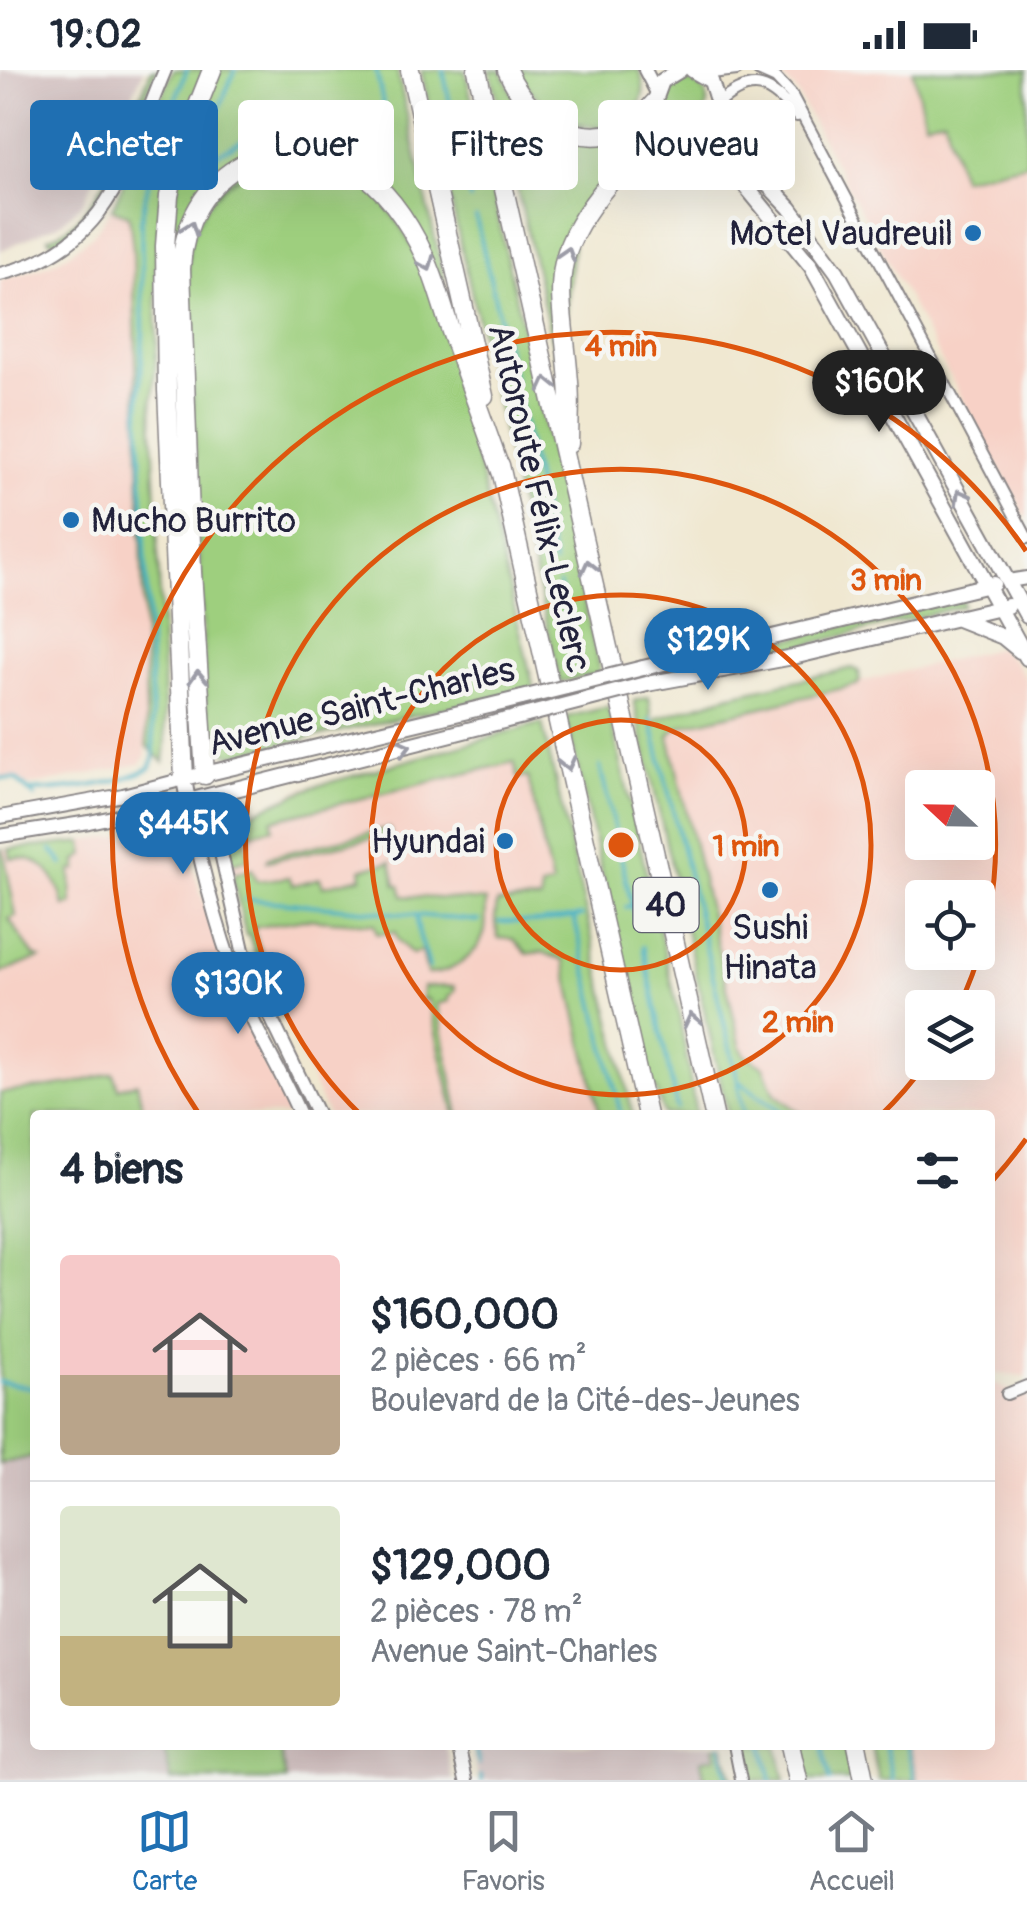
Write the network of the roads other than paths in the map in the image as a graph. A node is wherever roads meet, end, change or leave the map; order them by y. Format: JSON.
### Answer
{"nodes":[{"id":1,"x":165,"y":70,"type":"edge"},
{"id":2,"x":212,"y":70,"type":"edge"},
{"id":3,"x":410,"y":70,"type":"edge"},
{"id":4,"x":477,"y":70,"type":"edge"},
{"id":5,"x":506,"y":70,"type":"edge"},
{"id":6,"x":646,"y":70,"type":"edge"},
{"id":7,"x":680,"y":70,"type":"edge"},
{"id":8,"x":737,"y":70,"type":"edge"},
{"id":9,"x":758,"y":70,"type":"edge"},
{"id":10,"x":697,"y":72,"type":"edge"},
{"id":11,"x":655,"y":97,"type":"junction"},
{"id":12,"x":656,"y":100,"type":"edge"},
{"id":13,"x":717,"y":100,"type":"edge"},
{"id":14,"x":727,"y":100,"type":"edge"},
{"id":15,"x":784,"y":100,"type":"edge"},
{"id":16,"x":795,"y":113,"type":"edge"},
{"id":17,"x":808,"y":128,"type":"junction"},
{"id":18,"x":604,"y":190,"type":"edge"},
{"id":19,"x":749,"y":190,"type":"edge"},
{"id":20,"x":773,"y":190,"type":"edge"},
{"id":21,"x":0,"y":274,"type":"edge"},
{"id":22,"x":502,"y":474,"type":"junction"},
{"id":23,"x":569,"y":479,"type":"junction"},
{"id":24,"x":1015,"y":512,"type":"junction"},
{"id":25,"x":1027,"y":525,"type":"edge"},
{"id":26,"x":1027,"y":538,"type":"edge"},
{"id":27,"x":1027,"y":578,"type":"edge"},
{"id":28,"x":1008,"y":581,"type":"junction"},
{"id":29,"x":987,"y":586,"type":"junction"},
{"id":30,"x":1025,"y":607,"type":"edge"},
{"id":31,"x":999,"y":608,"type":"junction"},
{"id":32,"x":955,"y":618,"type":"junction"},
{"id":33,"x":1026,"y":656,"type":"edge"},
{"id":34,"x":645,"y":676,"type":"junction"},
{"id":35,"x":205,"y":774,"type":"junction"},
{"id":36,"x":184,"y":779,"type":"junction"},
{"id":37,"x":208,"y":796,"type":"junction"},
{"id":38,"x":188,"y":801,"type":"junction"},
{"id":39,"x":0,"y":817,"type":"edge"},
{"id":40,"x":0,"y":836,"type":"edge"},
{"id":41,"x":298,"y":1110,"type":"edge"},
{"id":42,"x":316,"y":1110,"type":"edge"},
{"id":43,"x":646,"y":1110,"type":"edge"},
{"id":44,"x":713,"y":1110,"type":"edge"},
{"id":45,"x":1027,"y":1386,"type":"edge"},
{"id":46,"x":1007,"y":1394,"type":"dead end"},
{"id":47,"x":459,"y":1750,"type":"edge"},
{"id":48,"x":735,"y":1750,"type":"edge"},
{"id":49,"x":791,"y":1750,"type":"edge"},
{"id":50,"x":857,"y":1750,"type":"edge"},
{"id":51,"x":466,"y":1780,"type":"edge"},
{"id":52,"x":741,"y":1780,"type":"edge"},
{"id":53,"x":798,"y":1780,"type":"edge"},
{"id":54,"x":864,"y":1780,"type":"edge"}],
"edges":[{"from":1,"to":21,"type":"street"},
{"from":2,"to":36,"type":"highway"},
{"from":3,"to":22,"type":"highway","name":"Autoroute Félix-Leclerc","number":"40"},
{"from":23,"to":4,"type":"highway","name":"Autoroute Félix-Leclerc","number":"40","one_way":true},
{"from":5,"to":11,"type":"highway"},
{"from":6,"to":11,"type":"street"},
{"from":7,"to":11,"type":"main road"},
{"from":8,"to":10,"type":"street"},
{"from":9,"to":17,"type":"street"},
{"from":10,"to":13,"type":"main road"},
{"from":11,"to":12,"type":"main road"},
{"from":14,"to":15,"type":"street"},
{"from":16,"to":17,"type":"street"},
{"from":17,"to":24,"type":"street"},
{"from":23,"to":18,"type":"highway","one_way":true},
{"from":19,"to":29,"type":"main road"},
{"from":28,"to":20,"type":"main road","one_way":true},
{"from":35,"to":22,"type":"highway","one_way":true},
{"from":22,"to":43,"type":"highway","name":"Autoroute Félix-Leclerc","number":"40","one_way":true},
{"from":44,"to":23,"type":"highway","name":"Autoroute Félix-Leclerc","number":"40","one_way":true},
{"from":24,"to":25,"type":"street"},
{"from":24,"to":26,"type":"street"},
{"from":27,"to":28,"type":"street","name":"Avenue Saint-Charles"},
{"from":28,"to":29,"type":"main road","name":"Avenue Saint-Charles"},
{"from":28,"to":30,"type":"main road"},
{"from":29,"to":31,"type":"main road"},
{"from":29,"to":34,"type":"main road","name":"Avenue Saint-Charles"},
{"from":30,"to":31,"type":"main road","name":"Avenue Saint-Charles"},
{"from":31,"to":32,"type":"main road","name":"Avenue Saint-Charles"},
{"from":31,"to":33,"type":"main road"},
{"from":32,"to":33,"type":"main road"},
{"from":32,"to":34,"type":"main road","name":"Avenue Saint-Charles"},
{"from":34,"to":35,"type":"main road","name":"Avenue Saint-Charles","bridge":true},
{"from":37,"to":34,"type":"main road","name":"Avenue Saint-Charles","one_way":true,"bridge":true},
{"from":35,"to":36,"type":"main road","name":"Avenue Saint-Charles"},
{"from":35,"to":37,"type":"main road"},
{"from":36,"to":38,"type":"main road"},
{"from":36,"to":39,"type":"street","name":"Avenue Saint-Charles"},
{"from":37,"to":38,"type":"main road","name":"Avenue Saint-Charles"},
{"from":37,"to":42,"type":"street"},
{"from":38,"to":40,"type":"street","name":"Avenue Saint-Charles"},
{"from":38,"to":41,"type":"street"},
{"from":45,"to":46,"type":"street"},
{"from":47,"to":51,"type":"street"},
{"from":48,"to":52,"type":"street"},
{"from":49,"to":53,"type":"highway"},
{"from":50,"to":54,"type":"highway"}]}
